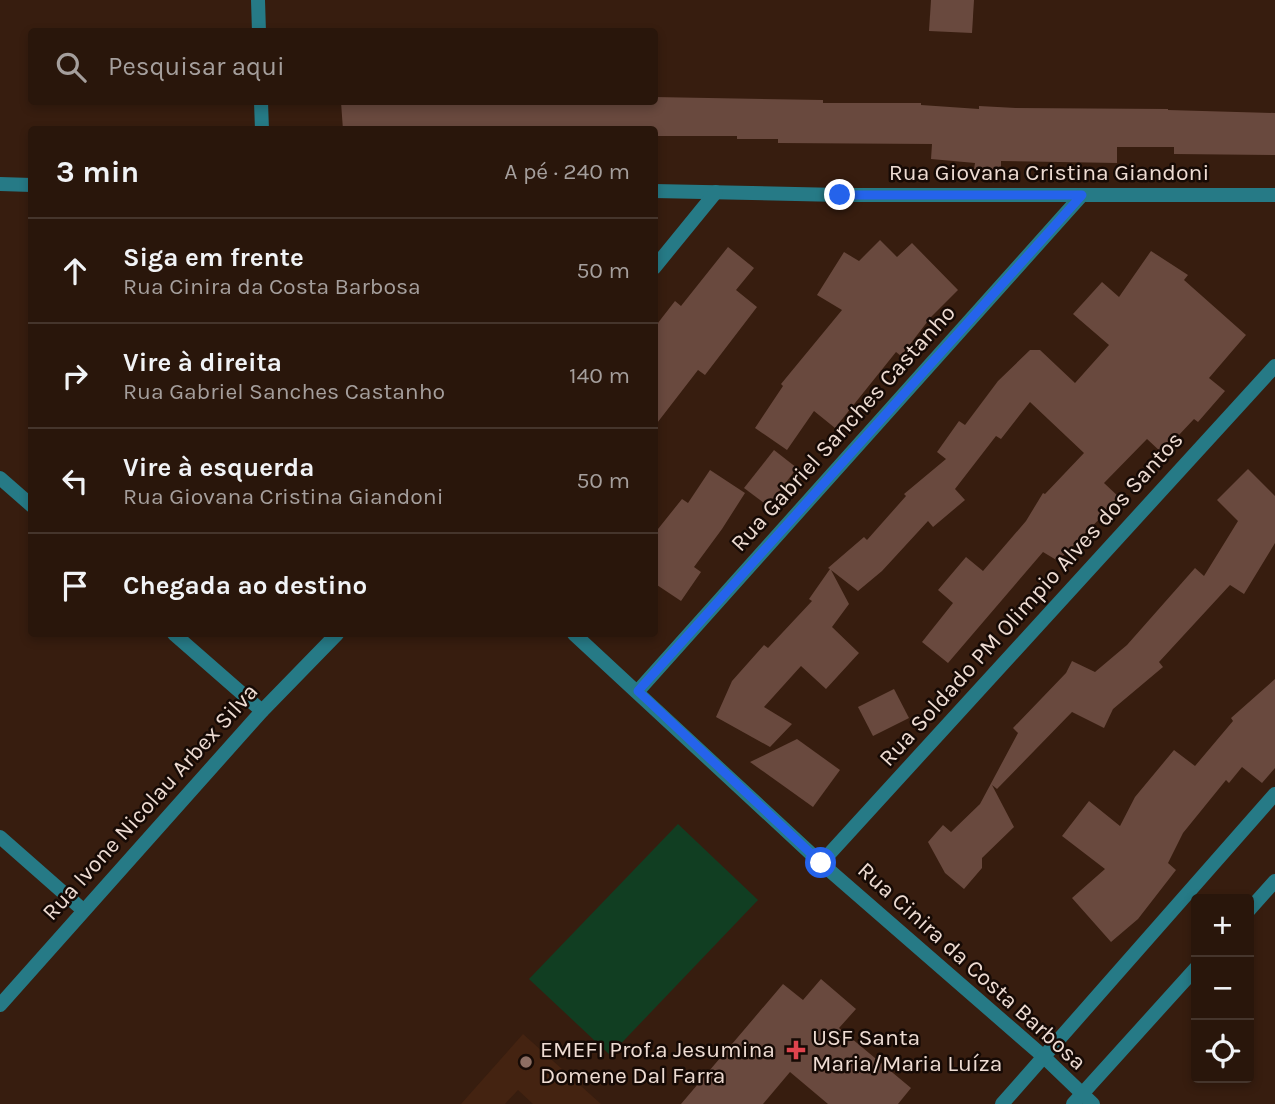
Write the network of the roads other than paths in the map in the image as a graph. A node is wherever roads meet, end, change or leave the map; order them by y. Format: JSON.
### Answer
{"nodes":[{"id":1,"x":258,"y":0,"type":"edge"},
{"id":2,"x":259,"y":28,"type":"edge"},
{"id":3,"x":261,"y":105,"type":"edge"},
{"id":4,"x":262,"y":126,"type":"edge"},
{"id":5,"x":0,"y":184,"type":"edge"},
{"id":6,"x":28,"y":185,"type":"edge"},
{"id":7,"x":658,"y":191,"type":"edge"},
{"id":8,"x":716,"y":192,"type":"junction"},
{"id":9,"x":1082,"y":195,"type":"junction"},
{"id":10,"x":1275,"y":195,"type":"edge"},
{"id":11,"x":658,"y":263,"type":"edge"},
{"id":12,"x":1275,"y":366,"type":"edge"},
{"id":13,"x":0,"y":478,"type":"edge"},
{"id":14,"x":28,"y":502,"type":"edge"},
{"id":15,"x":177,"y":637,"type":"edge"},
{"id":16,"x":334,"y":637,"type":"edge"},
{"id":17,"x":577,"y":637,"type":"edge"},
{"id":18,"x":638,"y":691,"type":"junction"},
{"id":19,"x":261,"y":711,"type":"junction"},
{"id":20,"x":1275,"y":793,"type":"edge"},
{"id":21,"x":0,"y":837,"type":"edge"},
{"id":22,"x":821,"y":863,"type":"junction"},
{"id":23,"x":1275,"y":881,"type":"edge"},
{"id":24,"x":1254,"y":904,"type":"edge"},
{"id":25,"x":83,"y":910,"type":"junction"},
{"id":26,"x":1191,"y":974,"type":"edge"},
{"id":27,"x":0,"y":1004,"type":"edge"},
{"id":28,"x":1044,"y":1056,"type":"junction"},
{"id":29,"x":1078,"y":1099,"type":"edge"},
{"id":30,"x":1002,"y":1104,"type":"edge"},
{"id":31,"x":1093,"y":1104,"type":"edge"}],
"edges":[{"from":1,"to":2,"type":"street"},
{"from":3,"to":4,"type":"street"},
{"from":5,"to":6,"type":"street"},
{"from":7,"to":8,"type":"street","name":"Rua Giovana Cristina Giandoni"},
{"from":8,"to":9,"type":"street","name":"Rua Giovana Cristina Giandoni"},
{"from":8,"to":11,"type":"street"},
{"from":9,"to":10,"type":"street","name":"Rua Giovana Cristina Giandoni"},
{"from":9,"to":18,"type":"street","name":"Rua Gabriel Sanches Castanho"},
{"from":12,"to":22,"type":"street","name":"Rua Soldado PM Olimpio Alves dos Santos"},
{"from":13,"to":14,"type":"street"},
{"from":15,"to":19,"type":"street"},
{"from":16,"to":19,"type":"street","name":"Rua Ivone Nicolau Arbex Silva"},
{"from":17,"to":18,"type":"street","name":"Rua Cinira da Costa Barbosa"},
{"from":18,"to":22,"type":"street","name":"Rua Cinira da Costa Barbosa"},
{"from":19,"to":25,"type":"street","name":"Rua Ivone Nicolau Arbex Silva"},
{"from":20,"to":28,"type":"street"},
{"from":21,"to":25,"type":"street"},
{"from":22,"to":28,"type":"street","name":"Rua Cinira da Costa Barbosa"},
{"from":23,"to":24,"type":"street"},
{"from":25,"to":27,"type":"street","name":"Rua Ivone Nicolau Arbex Silva"},
{"from":26,"to":29,"type":"street"},
{"from":28,"to":29,"type":"street","name":"Rua Cinira da Costa Barbosa"},
{"from":28,"to":30,"type":"street"},
{"from":29,"to":31,"type":"street","name":"Rua Cinira da Costa Barbosa"}]}
